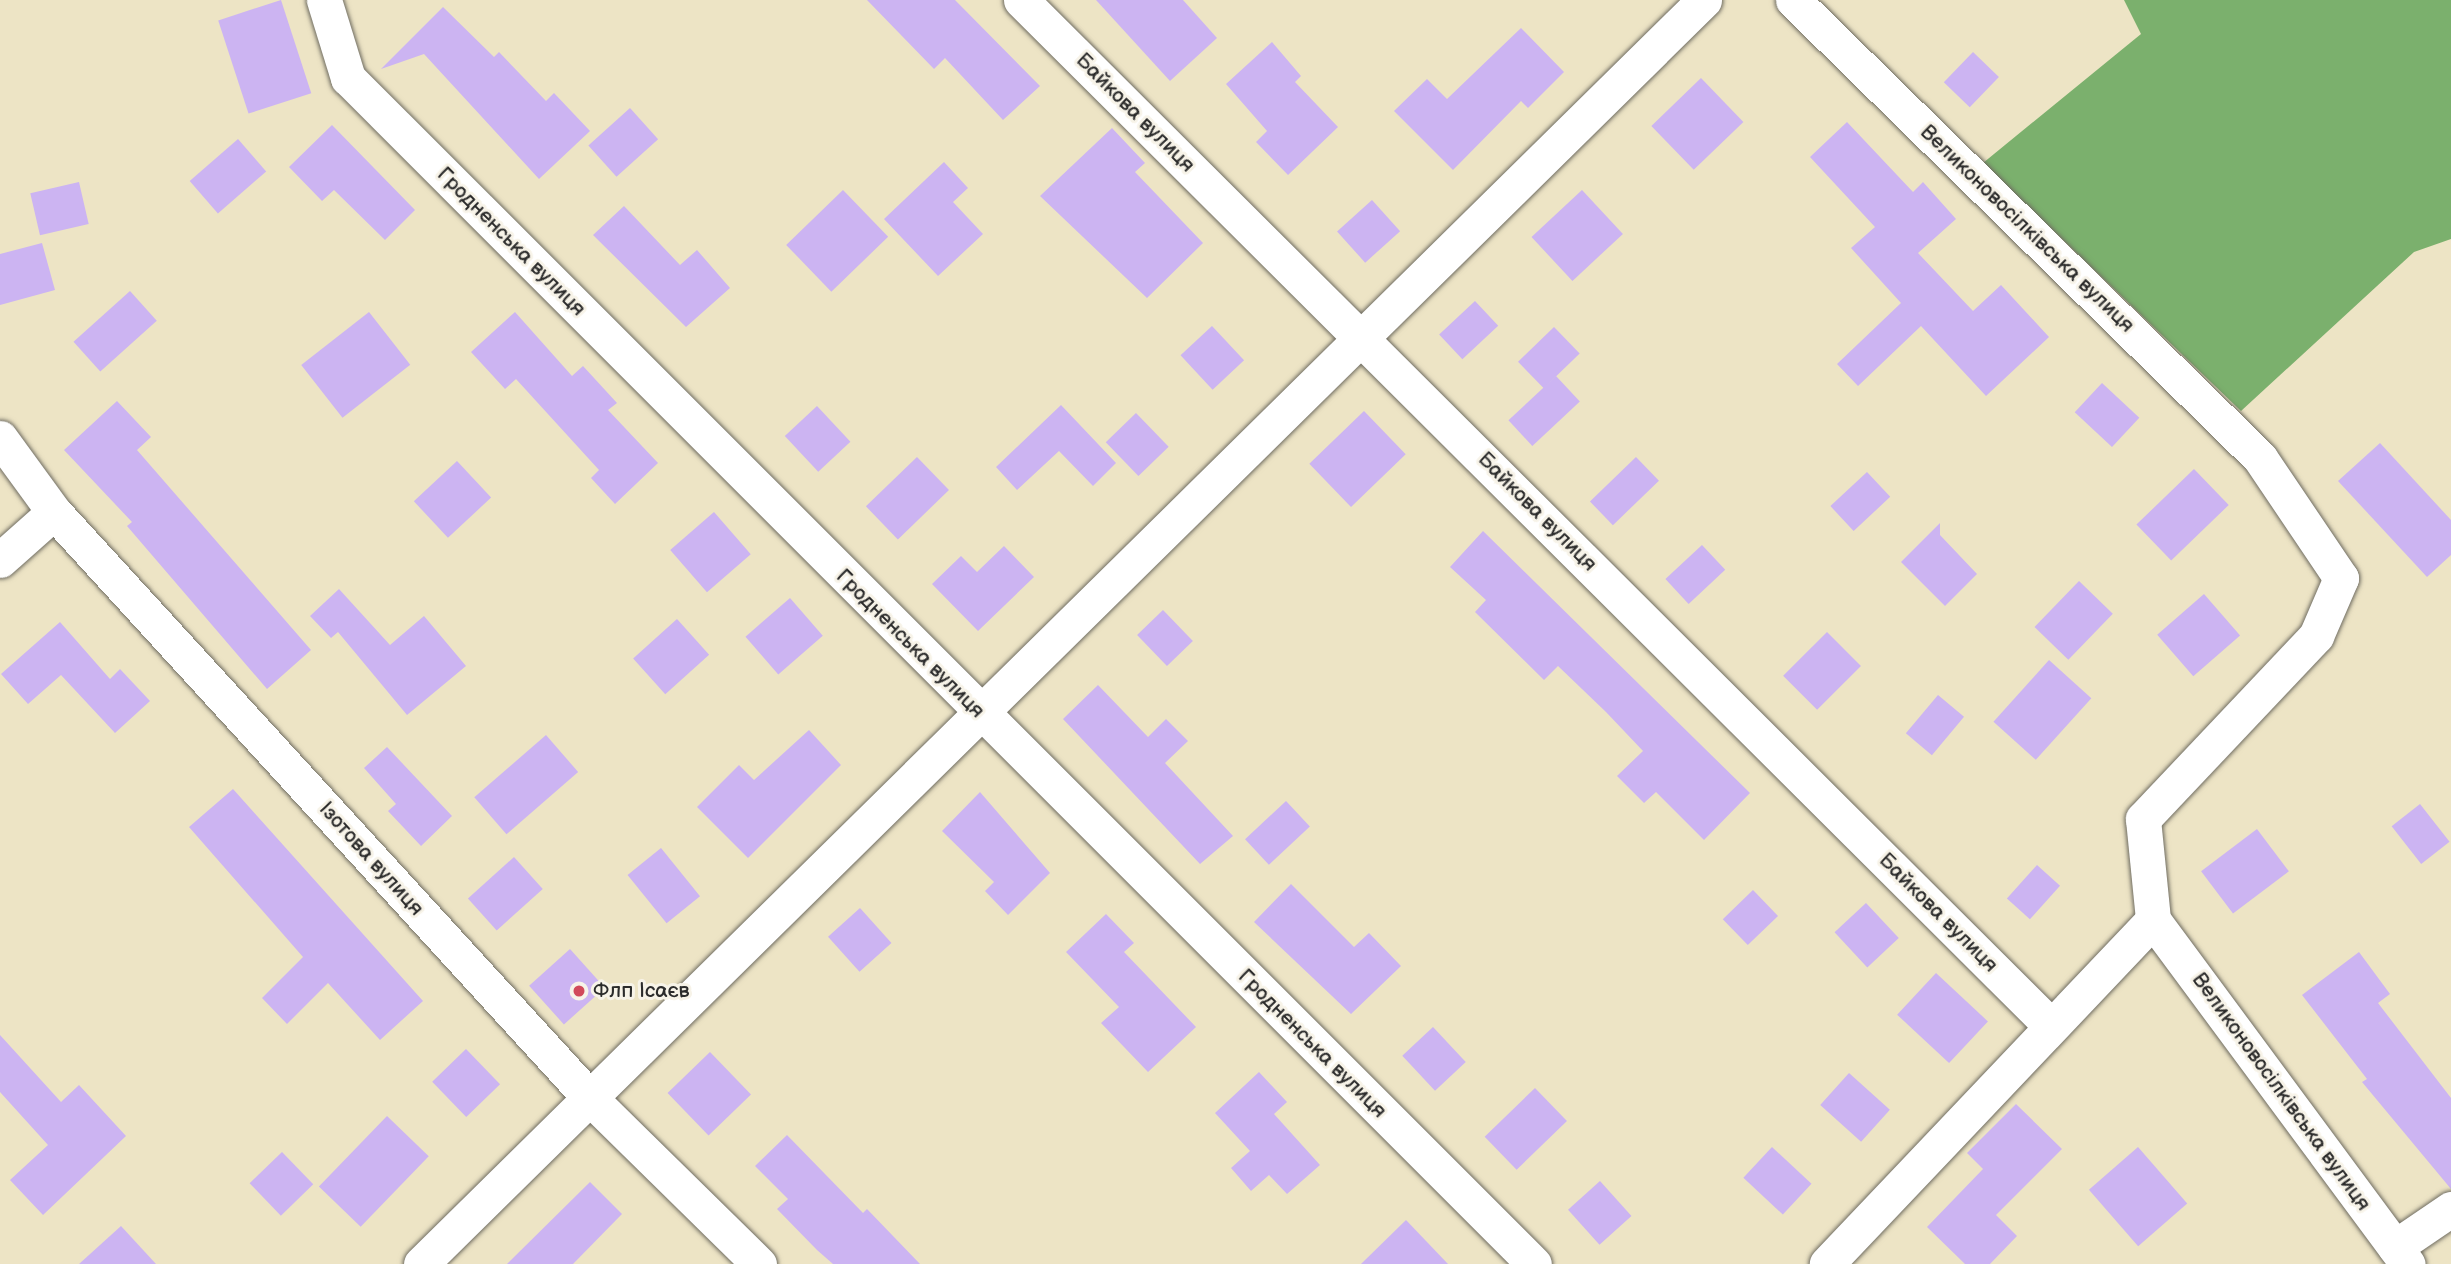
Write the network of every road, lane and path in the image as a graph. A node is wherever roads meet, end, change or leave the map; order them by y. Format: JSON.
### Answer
{"nodes":[{"id":1,"x":324,"y":0,"type":"edge"},
{"id":2,"x":1021,"y":0,"type":"edge"},
{"id":3,"x":1703,"y":0,"type":"edge"},
{"id":4,"x":1793,"y":0,"type":"edge"},
{"id":5,"x":1363,"y":338,"type":"junction"},
{"id":6,"x":0,"y":438,"type":"edge"},
{"id":7,"x":54,"y":512,"type":"junction"},
{"id":8,"x":0,"y":560,"type":"edge"},
{"id":9,"x":978,"y":713,"type":"junction"},
{"id":10,"x":2153,"y":920,"type":"junction"},
{"id":11,"x":2051,"y":1026,"type":"junction"},
{"id":12,"x":590,"y":1098,"type":"junction"},
{"id":13,"x":2451,"y":1209,"type":"edge"},
{"id":14,"x":2402,"y":1256,"type":"edge"},
{"id":15,"x":421,"y":1264,"type":"edge"},
{"id":16,"x":759,"y":1264,"type":"edge"},
{"id":17,"x":1534,"y":1264,"type":"edge"},
{"id":18,"x":1827,"y":1264,"type":"edge"}],
"edges":[{"from":1,"to":9,"type":"street","name":"Гродненська вулиця"},
{"from":2,"to":5,"type":"street","name":"Байкова вулиця"},
{"from":3,"to":5,"type":"street"},
{"from":4,"to":10,"type":"street","name":"Великоновосілківська вулиця"},
{"from":5,"to":9,"type":"street"},
{"from":5,"to":11,"type":"street","name":"Байкова вулиця"},
{"from":6,"to":7,"type":"street","name":"Ізотова вулиця"},
{"from":7,"to":8,"type":"street"},
{"from":7,"to":12,"type":"street","name":"Ізотова вулиця"},
{"from":9,"to":12,"type":"street"},
{"from":9,"to":17,"type":"street","name":"Гродненська вулиця"},
{"from":10,"to":11,"type":"street"},
{"from":10,"to":14,"type":"street","name":"Великоновосілківська вулиця"},
{"from":11,"to":18,"type":"street"},
{"from":12,"to":15,"type":"street"},
{"from":12,"to":16,"type":"street","name":"Ізотова вулиця"},
{"from":13,"to":14,"type":"street"}]}
